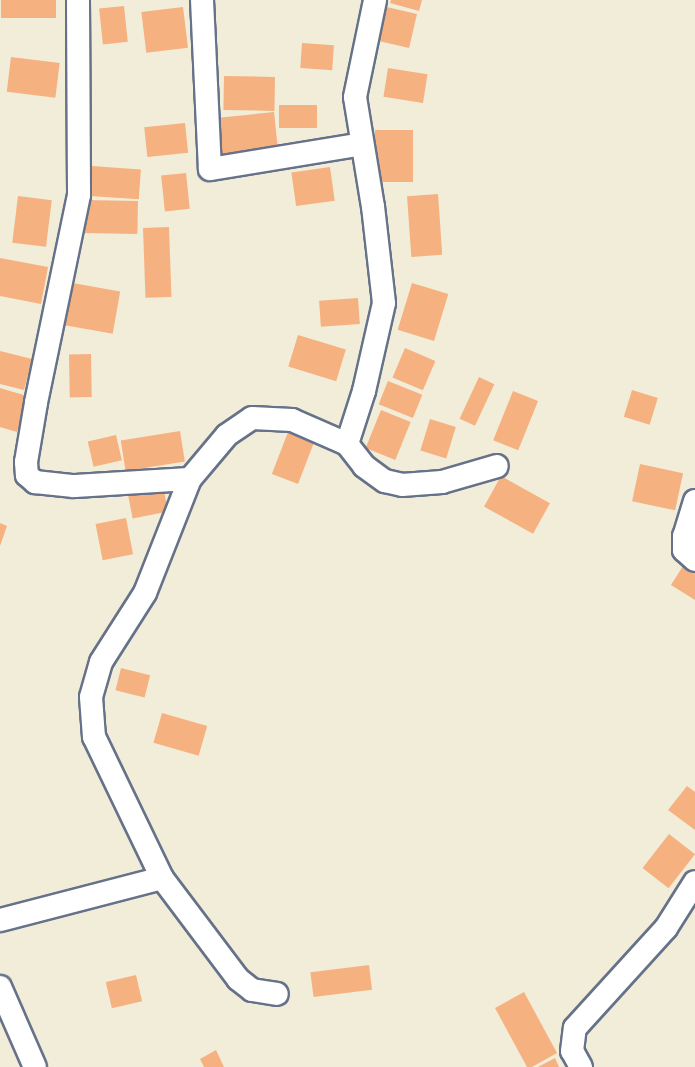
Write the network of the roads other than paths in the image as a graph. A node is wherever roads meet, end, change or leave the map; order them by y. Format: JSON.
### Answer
{"nodes":[{"id":1,"x":78,"y":0,"type":"edge"},
{"id":2,"x":202,"y":0,"type":"edge"},
{"id":3,"x":375,"y":0,"type":"edge"},
{"id":4,"x":363,"y":144,"type":"junction"},
{"id":5,"x":347,"y":444,"type":"junction"},
{"id":6,"x":497,"y":466,"type":"dead end"},
{"id":7,"x":190,"y":478,"type":"junction"},
{"id":8,"x":695,"y":501,"type":"edge"},
{"id":9,"x":695,"y":560,"type":"edge"},
{"id":10,"x":162,"y":878,"type":"junction"},
{"id":11,"x":695,"y":882,"type":"edge"},
{"id":12,"x":0,"y":920,"type":"edge"},
{"id":13,"x":0,"y":987,"type":"edge"},
{"id":14,"x":277,"y":994,"type":"dead end"},
{"id":15,"x":36,"y":1067,"type":"edge"},
{"id":16,"x":581,"y":1067,"type":"edge"}],
"edges":[{"from":1,"to":7,"type":"street"},
{"from":2,"to":4,"type":"street"},
{"from":3,"to":4,"type":"street"},
{"from":4,"to":5,"type":"street"},
{"from":5,"to":6,"type":"street"},
{"from":5,"to":7,"type":"street"},
{"from":7,"to":10,"type":"street"},
{"from":8,"to":9,"type":"street"},
{"from":10,"to":12,"type":"street"},
{"from":10,"to":14,"type":"street"},
{"from":11,"to":16,"type":"street"},
{"from":13,"to":15,"type":"street"}]}
